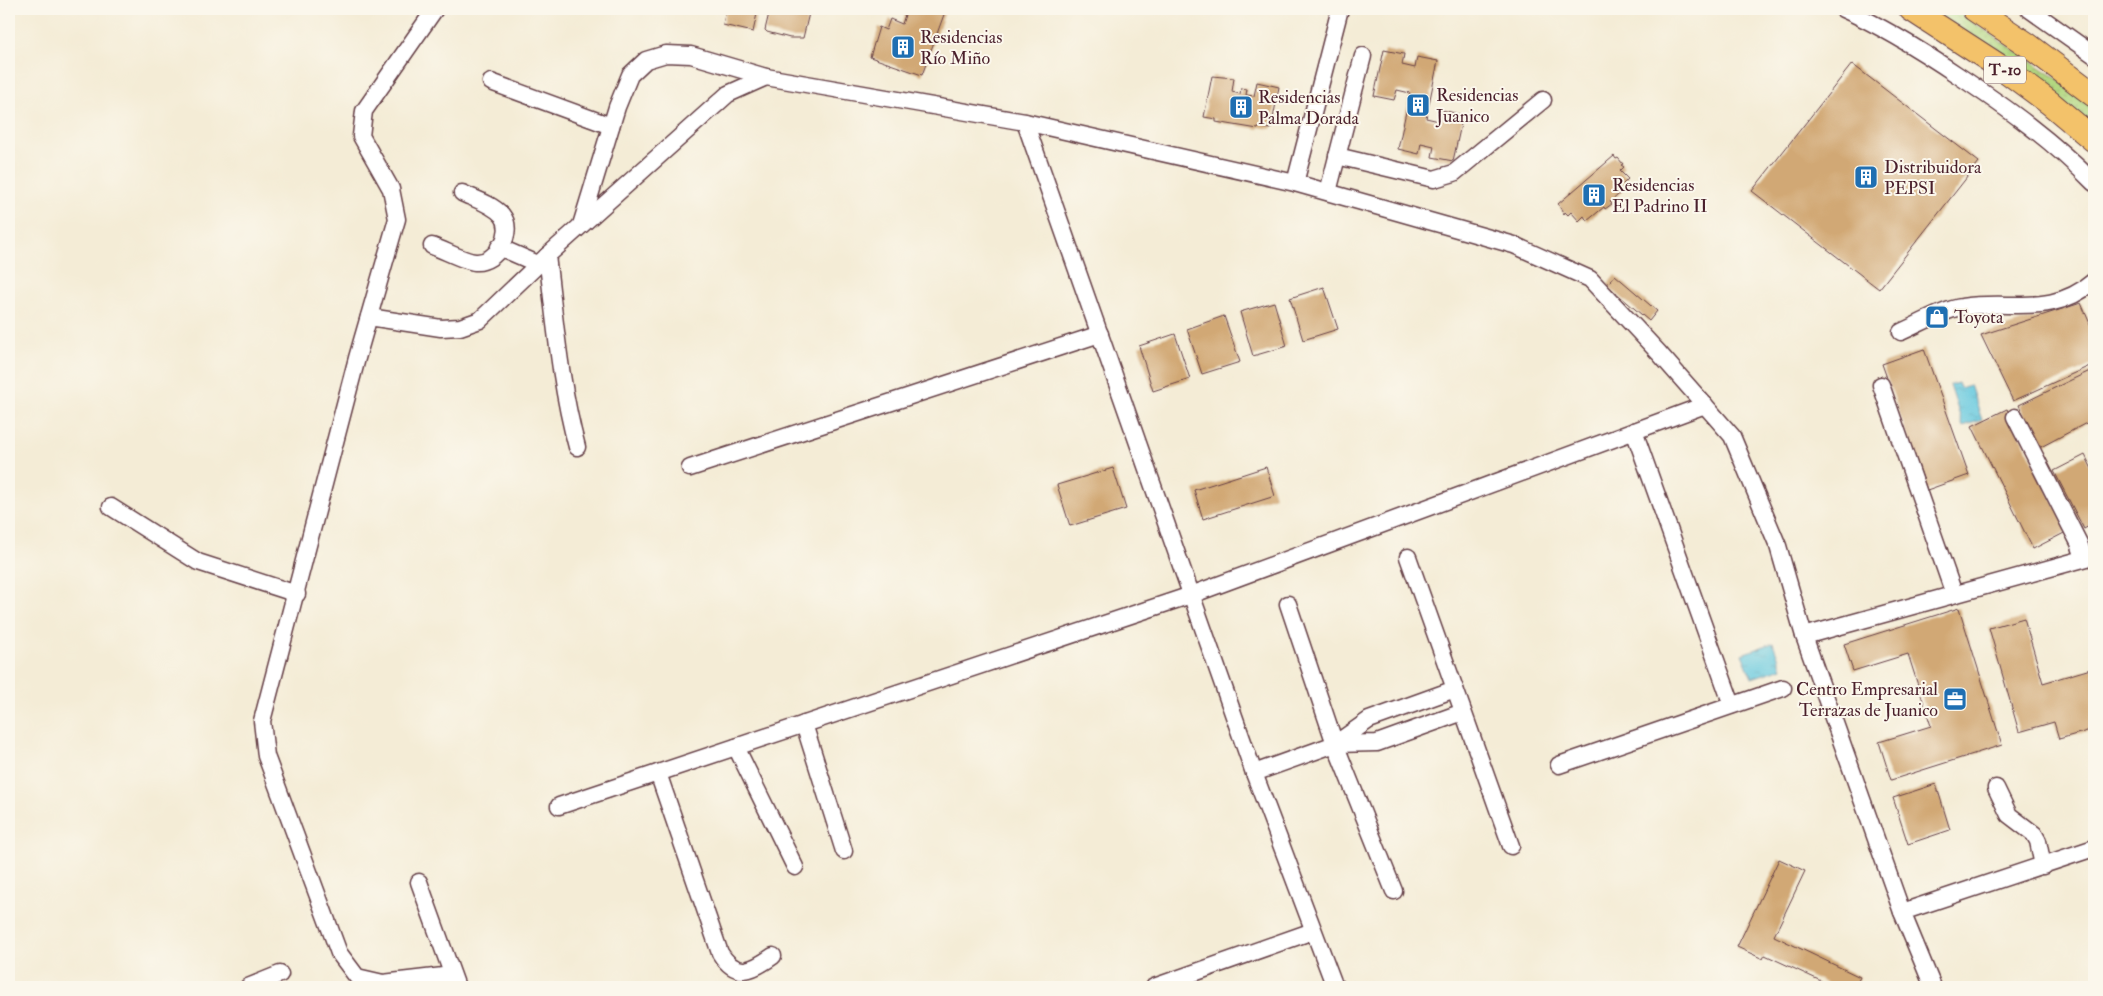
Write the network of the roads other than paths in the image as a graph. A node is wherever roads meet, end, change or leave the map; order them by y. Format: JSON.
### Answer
{"nodes":[{"id":1,"x":435,"y":9,"type":"edge"},
{"id":2,"x":1340,"y":9,"type":"edge"},
{"id":3,"x":1843,"y":9,"type":"edge"},
{"id":4,"x":1911,"y":9,"type":"edge"},
{"id":5,"x":1975,"y":9,"type":"edge"},
{"id":6,"x":2030,"y":9,"type":"edge"},
{"id":7,"x":2094,"y":55,"type":"edge"},
{"id":8,"x":1363,"y":56,"type":"dead end"},
{"id":9,"x":766,"y":77,"type":"junction"},
{"id":10,"x":491,"y":82,"type":"dead end"},
{"id":11,"x":2094,"y":95,"type":"edge"},
{"id":12,"x":1543,"y":100,"type":"dead end"},
{"id":13,"x":1025,"y":122,"type":"junction"},
{"id":14,"x":611,"y":126,"type":"junction"},
{"id":15,"x":2094,"y":140,"type":"edge"},
{"id":16,"x":1337,"y":156,"type":"junction"},
{"id":17,"x":1295,"y":183,"type":"junction"},
{"id":18,"x":2094,"y":183,"type":"edge"},
{"id":19,"x":1328,"y":192,"type":"junction"},
{"id":20,"x":462,"y":193,"type":"dead end"},
{"id":21,"x":581,"y":226,"type":"junction"},
{"id":22,"x":432,"y":246,"type":"dead end"},
{"id":23,"x":499,"y":247,"type":"junction"},
{"id":24,"x":542,"y":260,"type":"junction"},
{"id":25,"x":2094,"y":282,"type":"edge"},
{"id":26,"x":369,"y":317,"type":"junction"},
{"id":27,"x":1901,"y":332,"type":"dead end"},
{"id":28,"x":1100,"y":334,"type":"junction"},
{"id":29,"x":1881,"y":385,"type":"dead end"},
{"id":30,"x":1704,"y":405,"type":"junction"},
{"id":31,"x":2015,"y":418,"type":"dead end"},
{"id":32,"x":1634,"y":431,"type":"junction"},
{"id":33,"x":577,"y":447,"type":"dead end"},
{"id":34,"x":690,"y":468,"type":"dead end"},
{"id":35,"x":111,"y":507,"type":"dead end"},
{"id":36,"x":1408,"y":557,"type":"dead end"},
{"id":37,"x":2089,"y":557,"type":"edge"},
{"id":38,"x":297,"y":594,"type":"junction"},
{"id":39,"x":1954,"y":594,"type":"junction"},
{"id":40,"x":1191,"y":595,"type":"junction"},
{"id":41,"x":1288,"y":604,"type":"dead end"},
{"id":42,"x":1804,"y":636,"type":"junction"},
{"id":43,"x":1783,"y":688,"type":"dead end"},
{"id":44,"x":1455,"y":689,"type":"junction"},
{"id":45,"x":1732,"y":705,"type":"junction"},
{"id":46,"x":1463,"y":712,"type":"junction"},
{"id":47,"x":804,"y":724,"type":"junction"},
{"id":48,"x":1335,"y":744,"type":"junction"},
{"id":49,"x":736,"y":746,"type":"junction"},
{"id":50,"x":1559,"y":765,"type":"dead end"},
{"id":51,"x":658,"y":773,"type":"junction"},
{"id":52,"x":1254,"y":773,"type":"junction"},
{"id":53,"x":1996,"y":788,"type":"dead end"},
{"id":54,"x":559,"y":806,"type":"dead end"},
{"id":55,"x":1511,"y":846,"type":"dead end"},
{"id":56,"x":2094,"y":848,"type":"edge"},
{"id":57,"x":844,"y":851,"type":"dead end"},
{"id":58,"x":2042,"y":866,"type":"junction"},
{"id":59,"x":795,"y":867,"type":"dead end"},
{"id":60,"x":419,"y":882,"type":"dead end"},
{"id":61,"x":1394,"y":891,"type":"dead end"},
{"id":62,"x":1902,"y":912,"type":"junction"},
{"id":63,"x":1313,"y":931,"type":"junction"},
{"id":64,"x":773,"y":956,"type":"dead end"},
{"id":65,"x":280,"y":974,"type":"dead end"},
{"id":66,"x":454,"y":981,"type":"edge"},
{"id":67,"x":248,"y":987,"type":"edge"},
{"id":68,"x":1154,"y":987,"type":"edge"},
{"id":69,"x":1336,"y":987,"type":"edge"},
{"id":70,"x":1933,"y":987,"type":"edge"}],
"edges":[{"from":1,"to":26,"type":"street"},
{"from":2,"to":17,"type":"street"},
{"from":3,"to":18,"type":"street"},
{"from":4,"to":15,"type":"highway","number":"T-10"},
{"from":5,"to":11,"type":"highway","number":"T-10"},
{"from":6,"to":7,"type":"street"},
{"from":8,"to":16,"type":"street"},
{"from":9,"to":13,"type":"street"},
{"from":9,"to":14,"type":"street"},
{"from":9,"to":21,"type":"street"},
{"from":10,"to":14,"type":"street"},
{"from":12,"to":16,"type":"street"},
{"from":13,"to":17,"type":"street"},
{"from":13,"to":28,"type":"street"},
{"from":14,"to":21,"type":"street"},
{"from":16,"to":19,"type":"street"},
{"from":17,"to":19,"type":"street"},
{"from":19,"to":30,"type":"street"},
{"from":20,"to":23,"type":"street"},
{"from":21,"to":24,"type":"street"},
{"from":22,"to":23,"type":"street"},
{"from":23,"to":24,"type":"street"},
{"from":24,"to":26,"type":"street"},
{"from":24,"to":33,"type":"street"},
{"from":25,"to":27,"type":"street"},
{"from":26,"to":38,"type":"street"},
{"from":28,"to":34,"type":"street"},
{"from":28,"to":40,"type":"street"},
{"from":29,"to":39,"type":"street"},
{"from":30,"to":32,"type":"street"},
{"from":30,"to":42,"type":"street"},
{"from":31,"to":37,"type":"street"},
{"from":32,"to":40,"type":"street"},
{"from":32,"to":45,"type":"street"},
{"from":35,"to":38,"type":"street"},
{"from":36,"to":44,"type":"street"},
{"from":37,"to":39,"type":"street"},
{"from":38,"to":66,"type":"street"},
{"from":39,"to":42,"type":"street"},
{"from":40,"to":47,"type":"street"},
{"from":40,"to":52,"type":"street"},
{"from":41,"to":48,"type":"street"},
{"from":42,"to":62,"type":"street"},
{"from":43,"to":45,"type":"street"},
{"from":44,"to":46,"type":"street"},
{"from":44,"to":48,"type":"street"},
{"from":45,"to":50,"type":"street"},
{"from":46,"to":48,"type":"street"},
{"from":46,"to":55,"type":"street"},
{"from":47,"to":49,"type":"street"},
{"from":47,"to":57,"type":"street"},
{"from":48,"to":52,"type":"street"},
{"from":48,"to":61,"type":"street"},
{"from":49,"to":51,"type":"street"},
{"from":49,"to":59,"type":"street"},
{"from":51,"to":54,"type":"street"},
{"from":51,"to":64,"type":"street"},
{"from":52,"to":63,"type":"street"},
{"from":53,"to":58,"type":"street"},
{"from":56,"to":58,"type":"street"},
{"from":58,"to":62,"type":"street"},
{"from":60,"to":66,"type":"street"},
{"from":62,"to":70,"type":"street"},
{"from":63,"to":68,"type":"street"},
{"from":63,"to":69,"type":"street"},
{"from":65,"to":67,"type":"street"}]}
